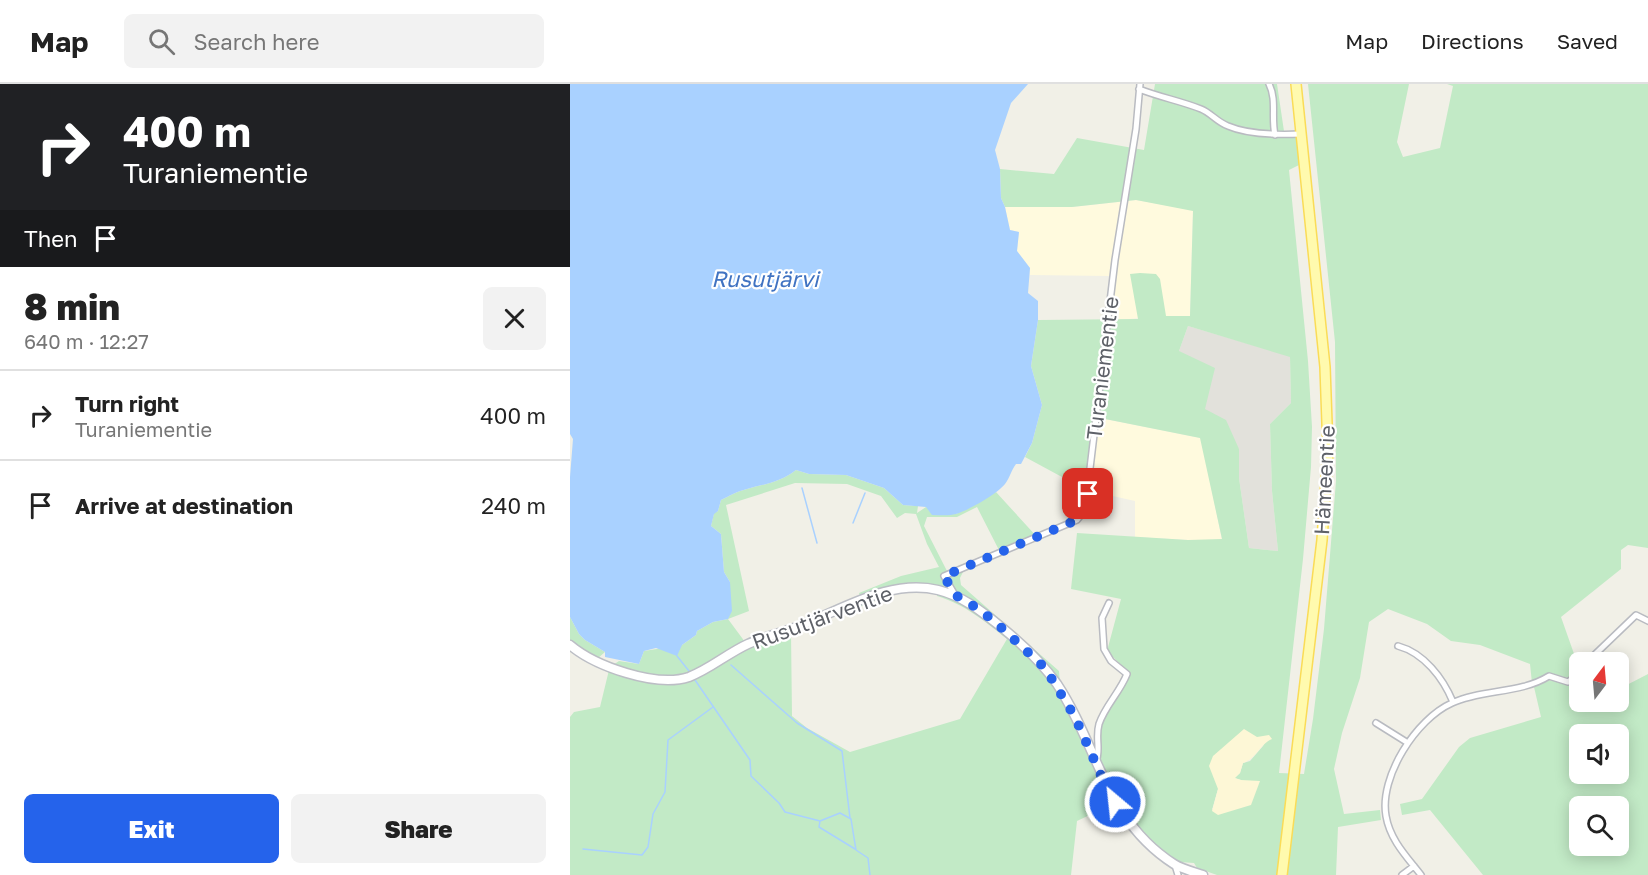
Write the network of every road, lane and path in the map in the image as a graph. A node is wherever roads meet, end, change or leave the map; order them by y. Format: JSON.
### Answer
{"nodes":[{"id":1,"x":1269,"y":84,"type":"edge"},
{"id":2,"x":1296,"y":84,"type":"edge"},
{"id":3,"x":1139,"y":86,"type":"edge"},
{"id":4,"x":1302,"y":134,"type":"junction"},
{"id":5,"x":1275,"y":135,"type":"junction"},
{"id":6,"x":955,"y":595,"type":"junction"},
{"id":7,"x":1109,"y":603,"type":"dead end"},
{"id":8,"x":1648,"y":621,"type":"edge"},
{"id":9,"x":570,"y":645,"type":"edge"},
{"id":10,"x":1398,"y":646,"type":"dead end"},
{"id":11,"x":1597,"y":652,"type":"edge"},
{"id":12,"x":1569,"y":681,"type":"edge"},
{"id":13,"x":1453,"y":702,"type":"junction"},
{"id":14,"x":1376,"y":723,"type":"dead end"},
{"id":15,"x":1408,"y":743,"type":"junction"},
{"id":16,"x":1095,"y":763,"type":"junction"},
{"id":17,"x":1175,"y":865,"type":"junction"},
{"id":18,"x":1414,"y":866,"type":"junction"},
{"id":19,"x":1178,"y":875,"type":"edge"},
{"id":20,"x":1203,"y":875,"type":"edge"},
{"id":21,"x":1282,"y":875,"type":"edge"},
{"id":22,"x":1402,"y":875,"type":"edge"},
{"id":23,"x":1421,"y":875,"type":"edge"}],
"edges":[{"from":1,"to":5,"type":"street"},
{"from":2,"to":4,"type":"main road","name":"Hämeentie"},
{"from":3,"to":5,"type":"street"},
{"from":3,"to":6,"type":"street","name":"Turaniementie"},
{"from":4,"to":5,"type":"street"},
{"from":4,"to":21,"type":"main road","name":"Hämeentie"},
{"from":6,"to":9,"type":"main road","name":"Rusutjärventie"},
{"from":6,"to":16,"type":"main road","name":"Rusutjärventie"},
{"from":7,"to":16,"type":"street"},
{"from":8,"to":11,"type":"street"},
{"from":10,"to":13,"type":"street"},
{"from":12,"to":13,"type":"street"},
{"from":13,"to":15,"type":"street"},
{"from":14,"to":15,"type":"street"},
{"from":15,"to":18,"type":"street"},
{"from":16,"to":17,"type":"main road","name":"Rusutjärventie"},
{"from":17,"to":19,"type":"street"},
{"from":17,"to":20,"type":"main road","name":"Rusutjärventie"},
{"from":18,"to":22,"type":"street"},
{"from":18,"to":23,"type":"street"}]}
